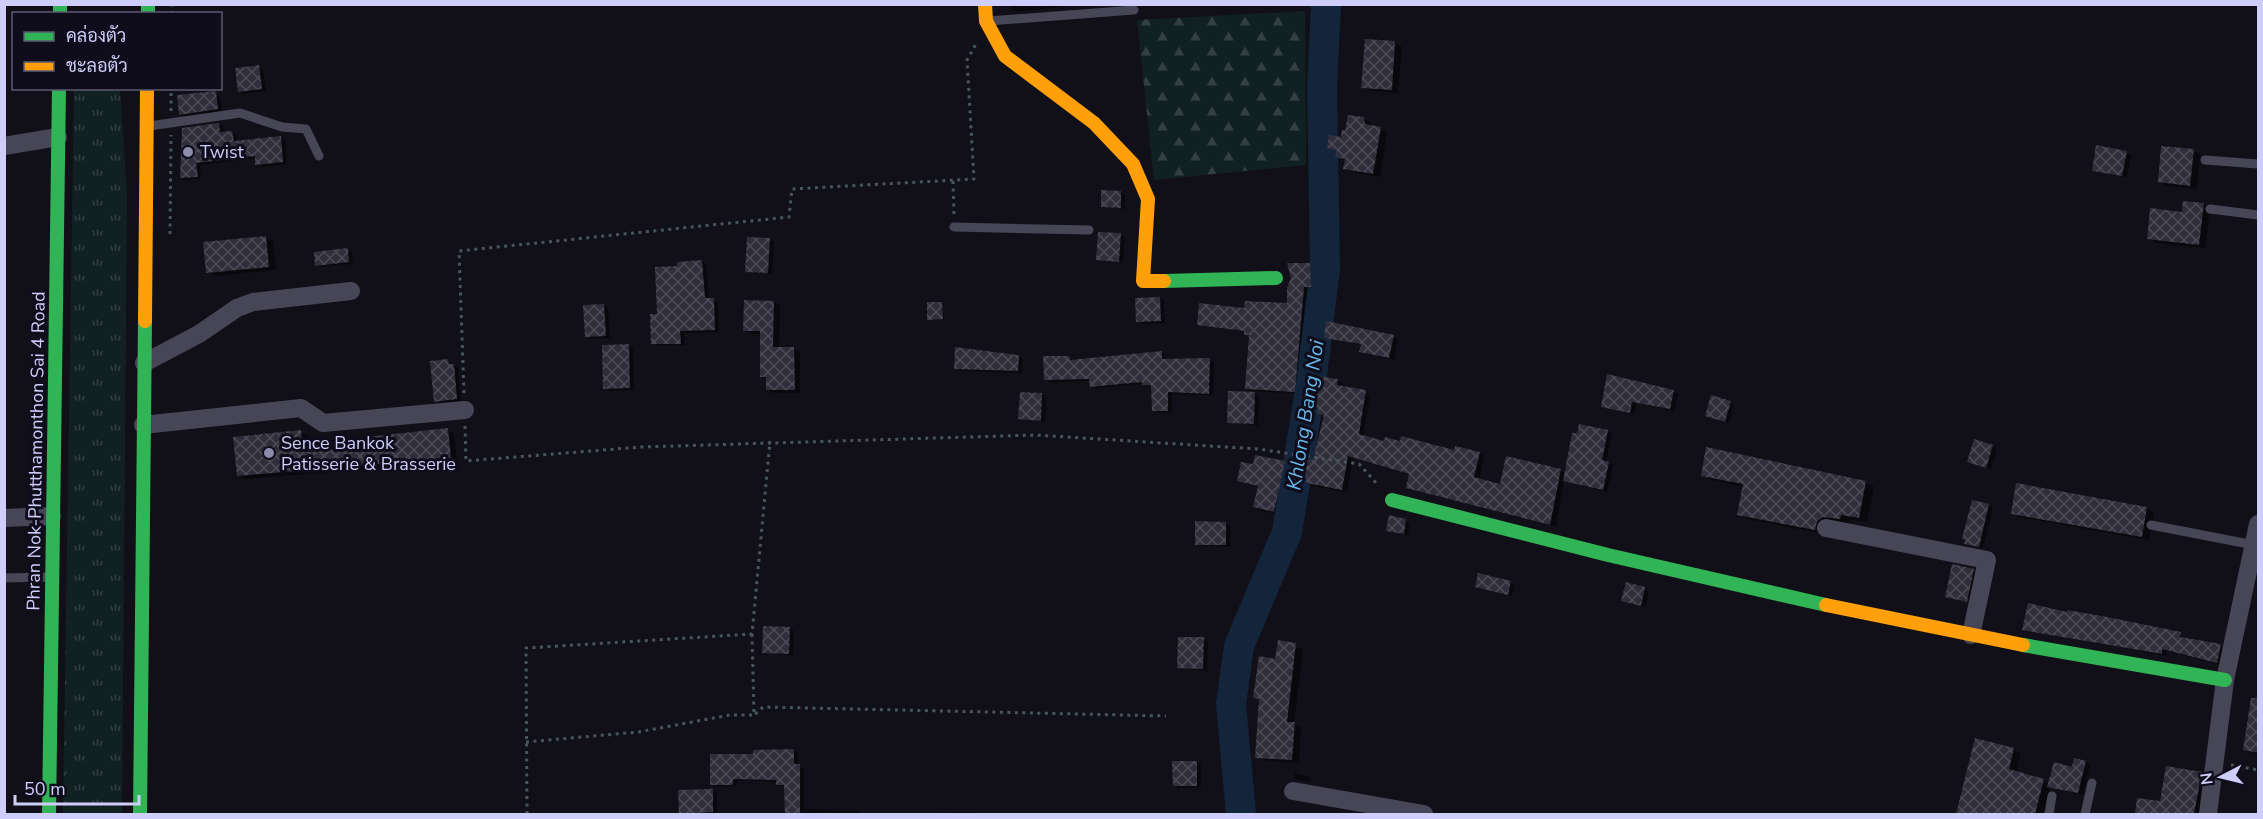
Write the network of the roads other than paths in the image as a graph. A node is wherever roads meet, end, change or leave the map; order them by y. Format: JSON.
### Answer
{"nodes":[{"id":1,"x":985,"y":4,"type":"edge"},
{"id":2,"x":1134,"y":10,"type":"dead end"},
{"id":3,"x":986,"y":21,"type":"junction"},
{"id":4,"x":59,"y":90,"type":"edge"},
{"id":5,"x":147,"y":90,"type":"edge"},
{"id":6,"x":148,"y":126,"type":"junction"},
{"id":7,"x":58,"y":137,"type":"junction"},
{"id":8,"x":4,"y":146,"type":"edge"},
{"id":9,"x":319,"y":156,"type":"dead end"},
{"id":10,"x":2205,"y":160,"type":"dead end"},
{"id":11,"x":2259,"y":164,"type":"edge"},
{"id":12,"x":2210,"y":209,"type":"dead end"},
{"id":13,"x":2259,"y":215,"type":"edge"},
{"id":14,"x":954,"y":227,"type":"road end"},
{"id":15,"x":1089,"y":230,"type":"dead end"},
{"id":16,"x":1276,"y":278,"type":"dead end"},
{"id":17,"x":351,"y":291,"type":"dead end"},
{"id":18,"x":144,"y":363,"type":"junction"},
{"id":19,"x":465,"y":410,"type":"road end"},
{"id":20,"x":143,"y":425,"type":"junction"},
{"id":21,"x":1392,"y":500,"type":"road end"},
{"id":22,"x":52,"y":516,"type":"junction"},
{"id":23,"x":4,"y":518,"type":"edge"},
{"id":24,"x":2259,"y":524,"type":"edge"},
{"id":25,"x":2151,"y":525,"type":"dead end"},
{"id":26,"x":1826,"y":528,"type":"dead end"},
{"id":27,"x":2254,"y":545,"type":"junction"},
{"id":28,"x":52,"y":577,"type":"junction"},
{"id":29,"x":4,"y":578,"type":"edge"},
{"id":30,"x":1971,"y":635,"type":"junction"},
{"id":31,"x":2225,"y":680,"type":"junction"},
{"id":32,"x":2092,"y":783,"type":"dead end"},
{"id":33,"x":1293,"y":791,"type":"dead end"},
{"id":34,"x":2052,"y":796,"type":"dead end"},
{"id":35,"x":49,"y":814,"type":"edge"},
{"id":36,"x":140,"y":814,"type":"edge"},
{"id":37,"x":1424,"y":814,"type":"edge"},
{"id":38,"x":2049,"y":814,"type":"edge"},
{"id":39,"x":2085,"y":814,"type":"edge"},
{"id":40,"x":2208,"y":814,"type":"edge"}],
"edges":[{"from":1,"to":3,"type":"main road"},
{"from":2,"to":3,"type":"lane"},
{"from":3,"to":16,"type":"main road"},
{"from":4,"to":7,"type":"main road","name":"Phran Nok-Phutthamonthon Sai 4 Road"},
{"from":5,"to":6,"type":"main road"},
{"from":6,"to":9,"type":"lane"},
{"from":6,"to":18,"type":"main road"},
{"from":7,"to":8,"type":"street"},
{"from":7,"to":22,"type":"main road","name":"Phran Nok-Phutthamonthon Sai 4 Road"},
{"from":10,"to":11,"type":"lane"},
{"from":12,"to":13,"type":"lane"},
{"from":14,"to":15,"type":"lane"},
{"from":17,"to":18,"type":"street"},
{"from":18,"to":20,"type":"main road"},
{"from":19,"to":20,"type":"street"},
{"from":20,"to":36,"type":"main road"},
{"from":21,"to":30,"type":"main road"},
{"from":22,"to":23,"type":"street"},
{"from":22,"to":28,"type":"main road","name":"Phran Nok-Phutthamonthon Sai 4 Road"},
{"from":24,"to":27,"type":"street"},
{"from":25,"to":27,"type":"lane"},
{"from":26,"to":30,"type":"street"},
{"from":27,"to":31,"type":"street"},
{"from":28,"to":29,"type":"lane"},
{"from":28,"to":35,"type":"main road","name":"Phran Nok-Phutthamonthon Sai 4 Road"},
{"from":30,"to":31,"type":"main road"},
{"from":31,"to":40,"type":"street"},
{"from":32,"to":39,"type":"lane"},
{"from":33,"to":37,"type":"street"},
{"from":34,"to":38,"type":"lane"}]}
